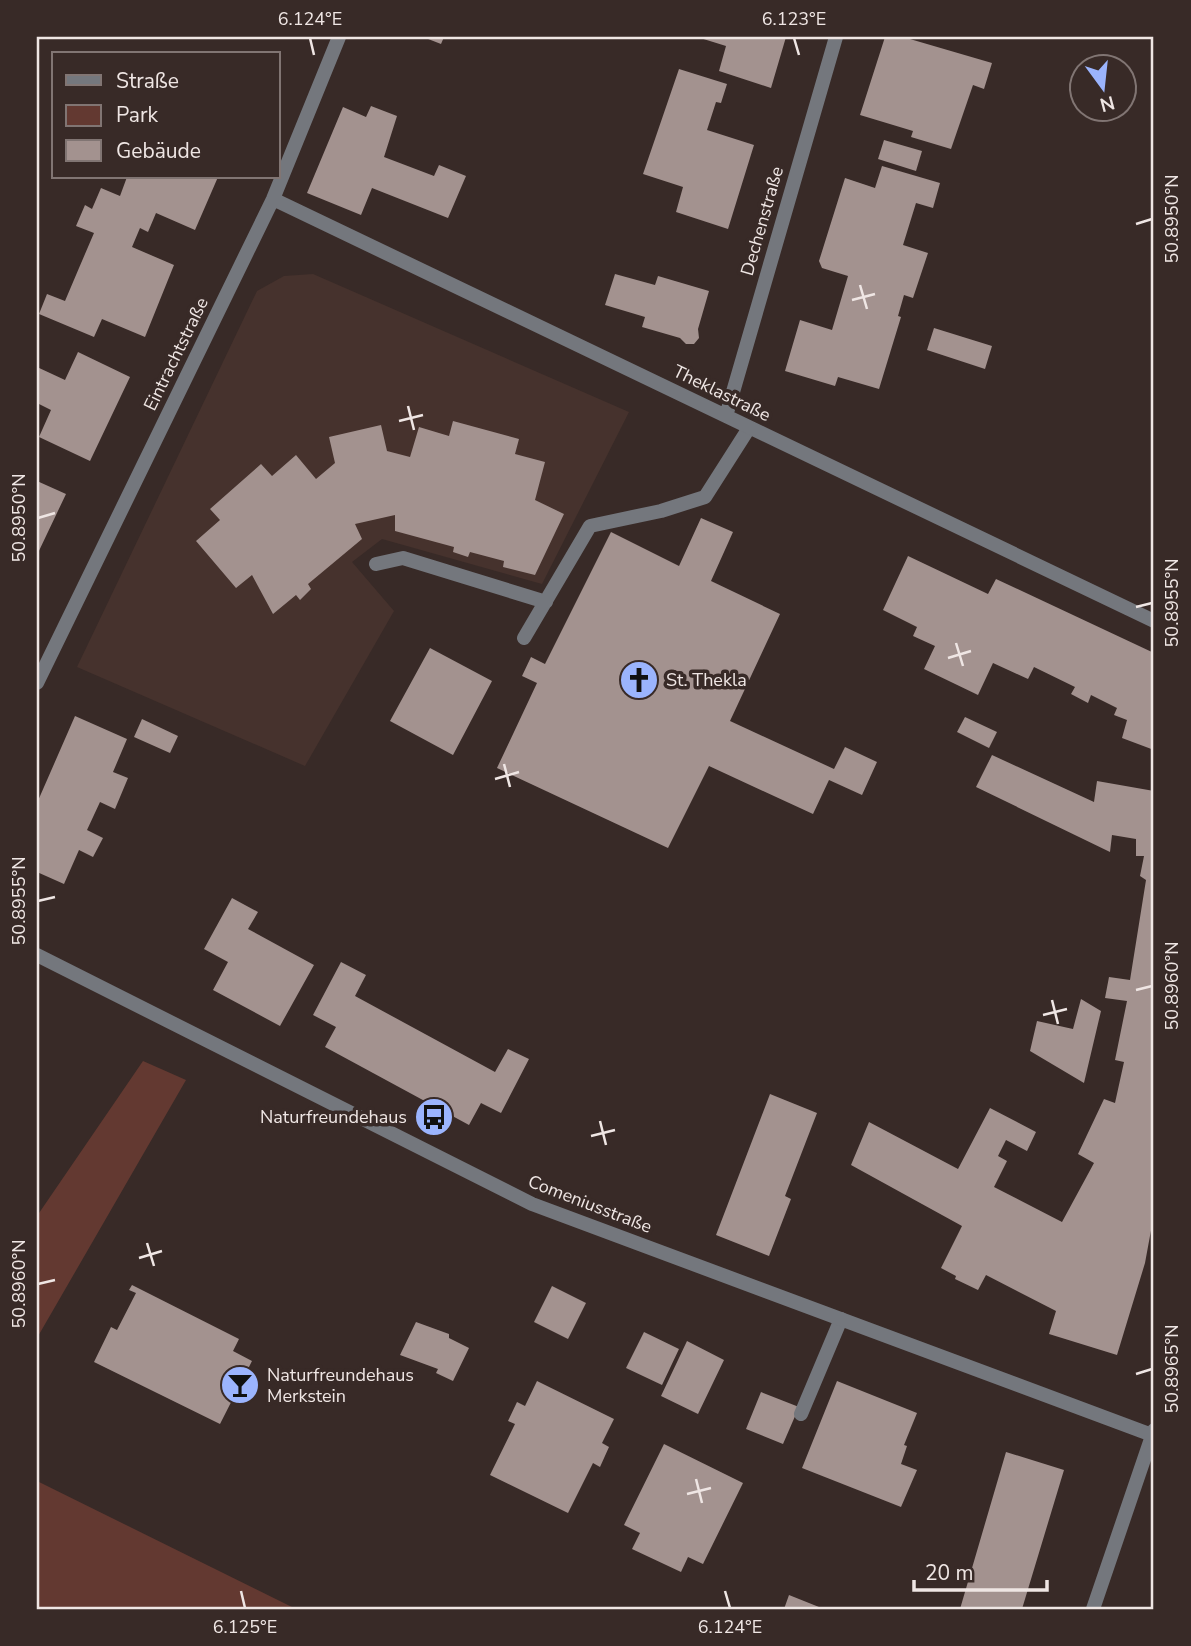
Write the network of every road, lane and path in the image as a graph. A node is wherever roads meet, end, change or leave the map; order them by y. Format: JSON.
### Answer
{"nodes":[{"id":1,"x":339,"y":37,"type":"edge"},
{"id":2,"x":835,"y":37,"type":"edge"},
{"id":3,"x":273,"y":199,"type":"junction"},
{"id":4,"x":726,"y":416,"type":"junction"},
{"id":5,"x":749,"y":428,"type":"junction"},
{"id":6,"x":376,"y":565,"type":"dead end"},
{"id":7,"x":546,"y":602,"type":"junction"},
{"id":8,"x":1154,"y":621,"type":"edge"},
{"id":9,"x":524,"y":638,"type":"dead end"},
{"id":10,"x":37,"y":682,"type":"edge"},
{"id":11,"x":37,"y":955,"type":"edge"},
{"id":12,"x":841,"y":1319,"type":"junction"},
{"id":13,"x":801,"y":1414,"type":"dead end"},
{"id":14,"x":1153,"y":1433,"type":"edge"},
{"id":15,"x":1093,"y":1609,"type":"edge"}],
"edges":[{"from":1,"to":3,"type":"street","name":"Eintrachtstraße"},
{"from":2,"to":4,"type":"street","name":"Dechenstraße"},
{"from":3,"to":4,"type":"street","name":"Theklastraße"},
{"from":3,"to":10,"type":"street","name":"Eintrachtstraße"},
{"from":4,"to":5,"type":"street","name":"Theklastraße"},
{"from":5,"to":7,"type":"street"},
{"from":5,"to":8,"type":"street","name":"Theklastraße"},
{"from":6,"to":7,"type":"street"},
{"from":7,"to":9,"type":"street"},
{"from":11,"to":12,"type":"street","name":"Comeniusstraße"},
{"from":12,"to":13,"type":"street"},
{"from":12,"to":14,"type":"street","name":"Comeniusstraße"},
{"from":14,"to":15,"type":"street"}]}
